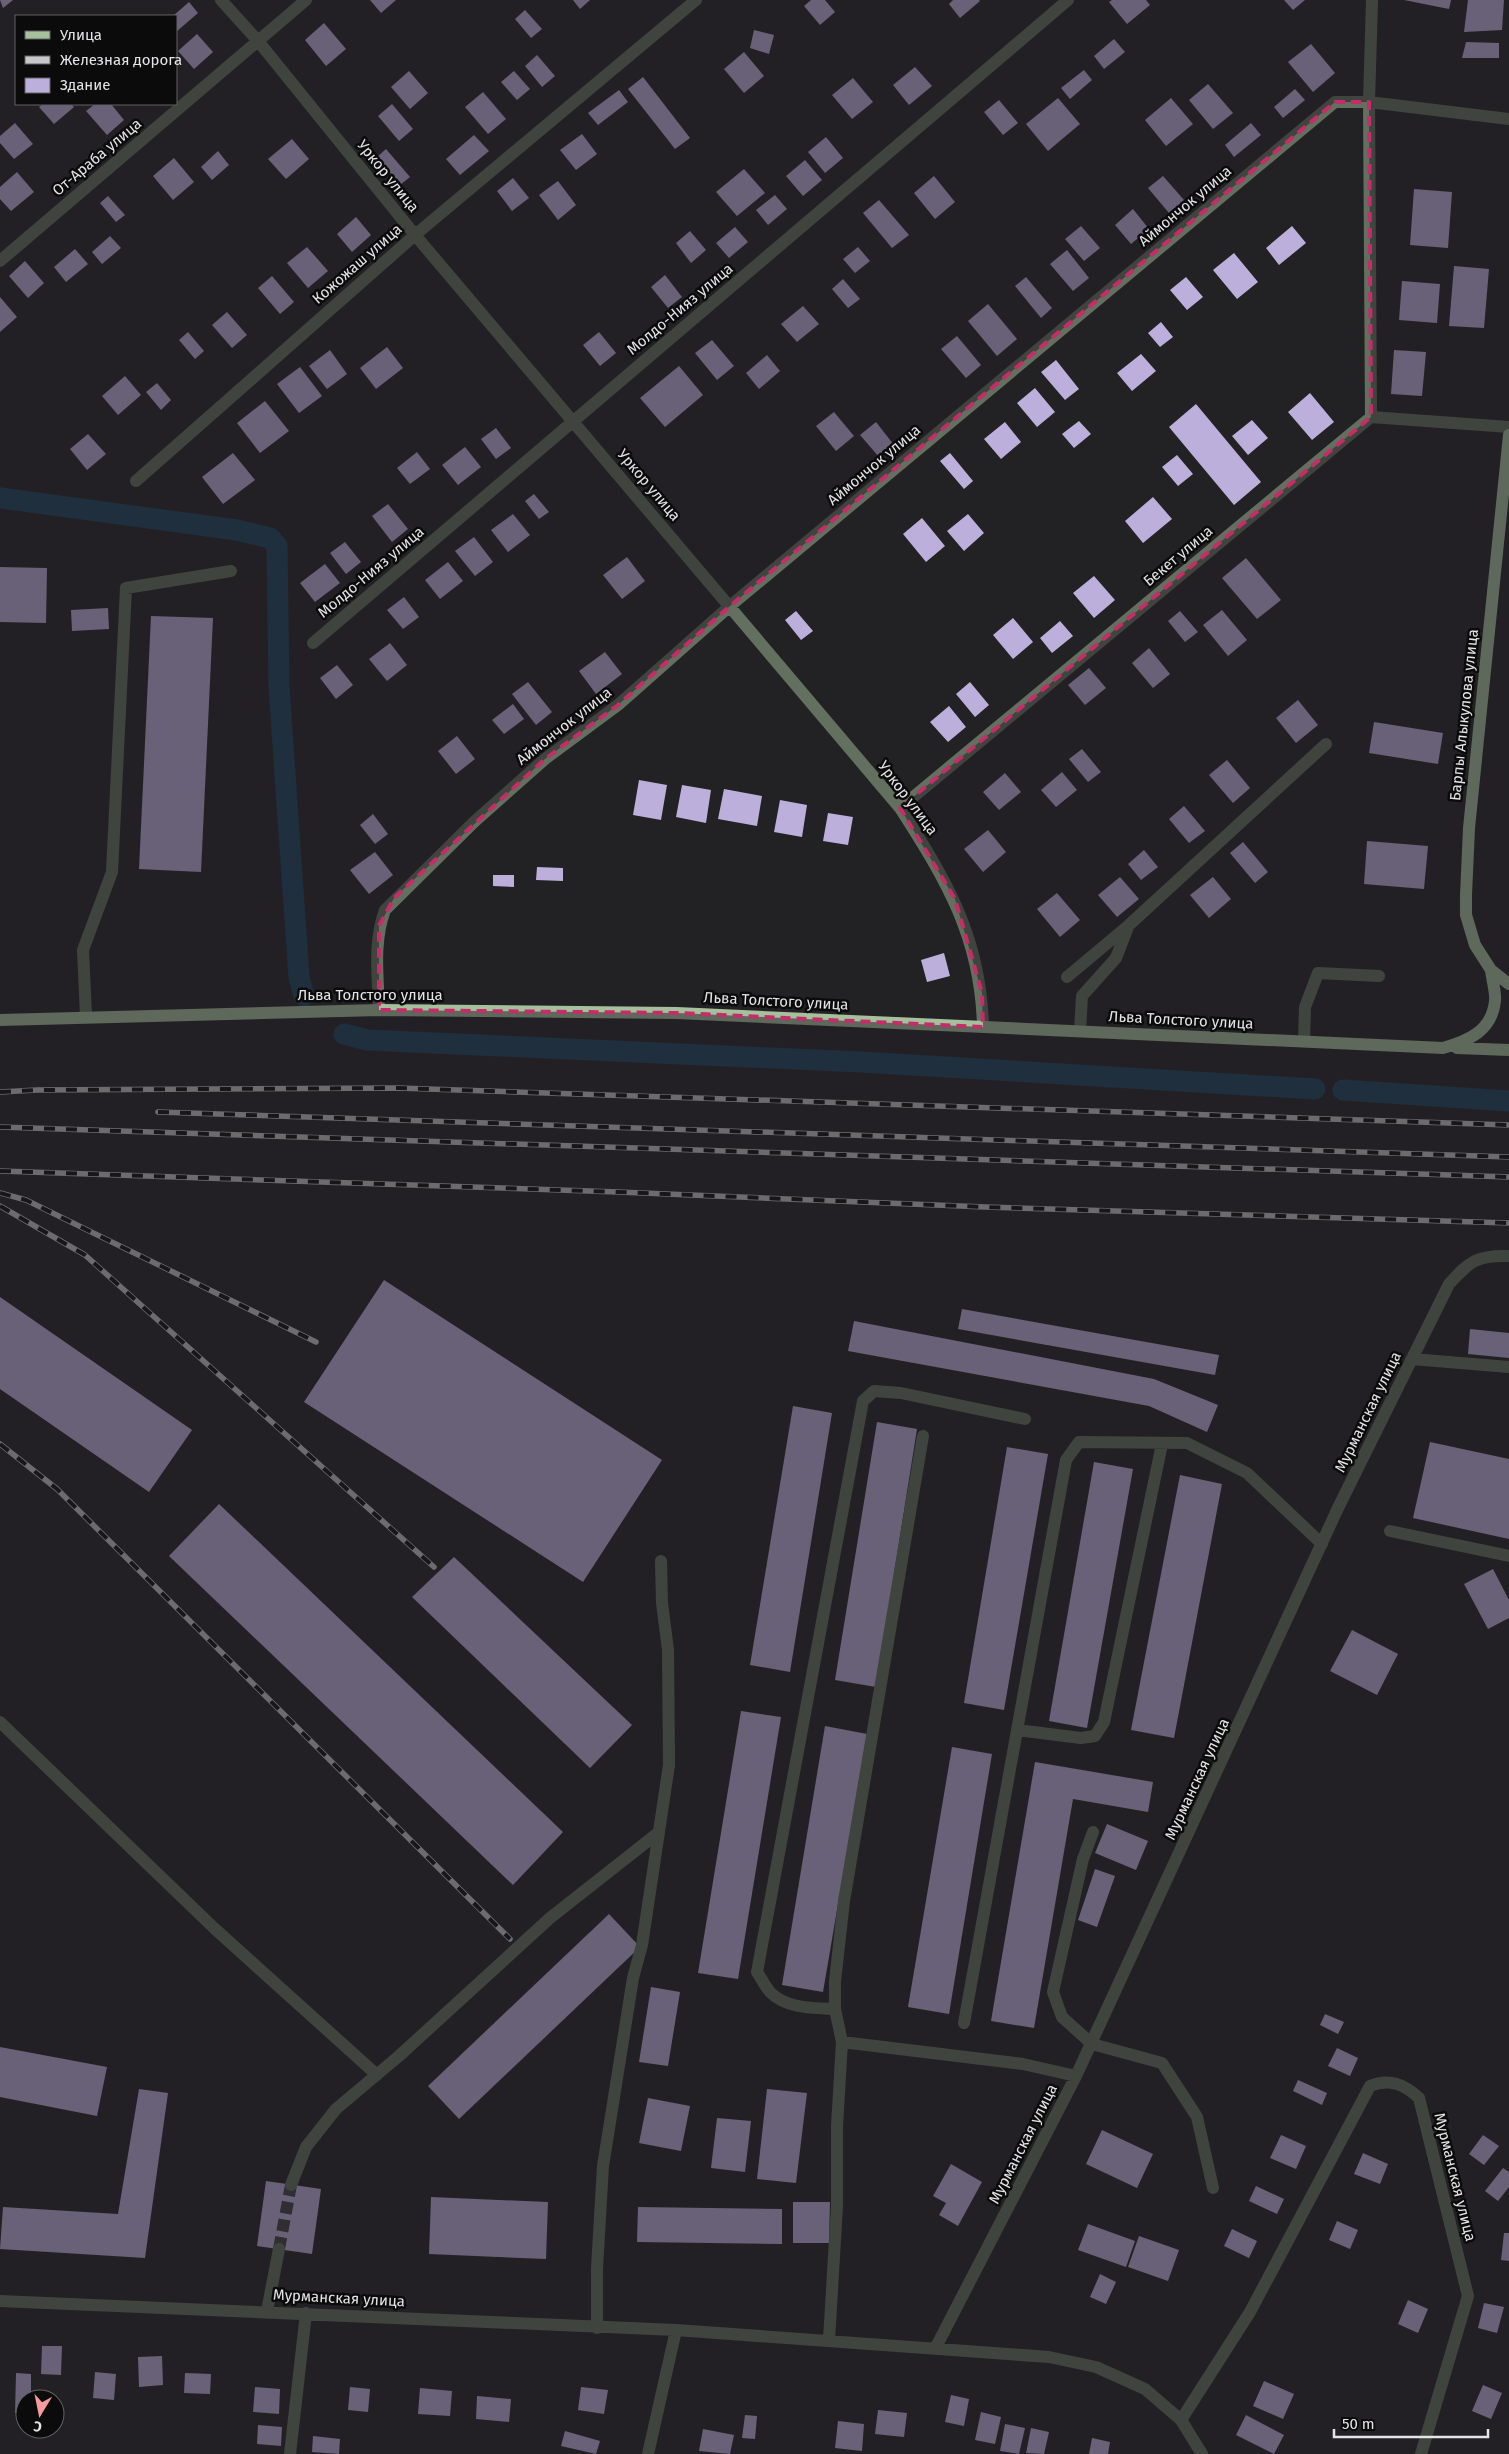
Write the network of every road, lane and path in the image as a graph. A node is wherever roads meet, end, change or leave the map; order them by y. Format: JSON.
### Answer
{"nodes":[{"id":1,"x":221,"y":0,"type":"edge"},
{"id":2,"x":306,"y":0,"type":"edge"},
{"id":3,"x":696,"y":0,"type":"edge"},
{"id":4,"x":1068,"y":0,"type":"edge"},
{"id":5,"x":1372,"y":0,"type":"edge"},
{"id":6,"x":258,"y":41,"type":"junction"},
{"id":7,"x":1369,"y":102,"type":"junction"},
{"id":8,"x":1509,"y":119,"type":"edge"},
{"id":9,"x":415,"y":235,"type":"junction"},
{"id":10,"x":0,"y":261,"type":"edge"},
{"id":11,"x":1371,"y":417,"type":"junction"},
{"id":12,"x":573,"y":422,"type":"junction"},
{"id":13,"x":1509,"y":426,"type":"edge"},
{"id":14,"x":1509,"y":435,"type":"edge"},
{"id":15,"x":136,"y":481,"type":"dead end"},
{"id":16,"x":1504,"y":518,"type":"edge"},
{"id":17,"x":231,"y":571,"type":"dead end"},
{"id":18,"x":730,"y":606,"type":"junction"},
{"id":19,"x":313,"y":643,"type":"dead end"},
{"id":20,"x":1326,"y":744,"type":"dead end"},
{"id":21,"x":900,"y":808,"type":"junction"},
{"id":22,"x":1129,"y":925,"type":"junction"},
{"id":23,"x":1491,"y":970,"type":"junction"},
{"id":24,"x":1379,"y":976,"type":"dead end"},
{"id":25,"x":1067,"y":977,"type":"dead end"},
{"id":26,"x":1509,"y":984,"type":"edge"},
{"id":27,"x":379,"y":1010,"type":"junction"},
{"id":28,"x":86,"y":1016,"type":"junction"},
{"id":29,"x":0,"y":1020,"type":"edge"},
{"id":30,"x":983,"y":1027,"type":"junction"},
{"id":31,"x":1080,"y":1031,"type":"junction"},
{"id":32,"x":1304,"y":1041,"type":"junction"},
{"id":33,"x":1443,"y":1048,"type":"junction"},
{"id":34,"x":1509,"y":1050,"type":"edge"},
{"id":35,"x":1509,"y":1256,"type":"edge"},
{"id":36,"x":1412,"y":1359,"type":"junction"},
{"id":37,"x":1509,"y":1367,"type":"edge"},
{"id":38,"x":1025,"y":1419,"type":"dead end"},
{"id":39,"x":923,"y":1436,"type":"dead end"},
{"id":40,"x":1162,"y":1444,"type":"junction"},
{"id":41,"x":1390,"y":1531,"type":"dead end"},
{"id":42,"x":1322,"y":1544,"type":"junction"},
{"id":43,"x":1509,"y":1556,"type":"edge"},
{"id":44,"x":661,"y":1561,"type":"dead end"},
{"id":45,"x":0,"y":1722,"type":"edge"},
{"id":46,"x":1017,"y":1730,"type":"junction"},
{"id":47,"x":1093,"y":1832,"type":"dead end"},
{"id":48,"x":658,"y":1833,"type":"junction"},
{"id":49,"x":835,"y":2009,"type":"junction"},
{"id":50,"x":964,"y":2023,"type":"dead end"},
{"id":51,"x":842,"y":2042,"type":"junction"},
{"id":52,"x":1092,"y":2044,"type":"junction"},
{"id":53,"x":376,"y":2075,"type":"junction"},
{"id":54,"x":1076,"y":2076,"type":"junction"},
{"id":55,"x":291,"y":2185,"type":"tunnel mouth"},
{"id":56,"x":1212,"y":2188,"type":"dead end"},
{"id":57,"x":279,"y":2249,"type":"tunnel mouth"},
{"id":58,"x":0,"y":2300,"type":"edge"},
{"id":59,"x":267,"y":2311,"type":"junction"},
{"id":60,"x":306,"y":2313,"type":"junction"},
{"id":61,"x":597,"y":2328,"type":"junction"},
{"id":62,"x":676,"y":2330,"type":"junction"},
{"id":63,"x":829,"y":2340,"type":"junction"},
{"id":64,"x":936,"y":2347,"type":"junction"},
{"id":65,"x":1182,"y":2420,"type":"junction"},
{"id":66,"x":1198,"y":2452,"type":"edge"},
{"id":67,"x":290,"y":2454,"type":"edge"},
{"id":68,"x":648,"y":2454,"type":"edge"},
{"id":69,"x":1421,"y":2454,"type":"edge"}],
"edges":[{"from":1,"to":6,"type":"street","name":"Уркор улица"},
{"from":2,"to":6,"type":"street","name":"От-Араба улица"},
{"from":3,"to":9,"type":"street","name":"Кожожаш улица"},
{"from":4,"to":12,"type":"street","name":"Молдо-Нияз улица"},
{"from":5,"to":7,"type":"street"},
{"from":6,"to":9,"type":"street","name":"Уркор улица"},
{"from":6,"to":10,"type":"street","name":"От-Араба улица"},
{"from":7,"to":8,"type":"street","name":"Аймончок улица"},
{"from":7,"to":11,"type":"street"},
{"from":7,"to":18,"type":"street","name":"Аймончок улица"},
{"from":9,"to":12,"type":"street","name":"Уркор улица"},
{"from":9,"to":15,"type":"street","name":"Кожожаш улица"},
{"from":11,"to":13,"type":"street"},
{"from":11,"to":21,"type":"street","name":"Бекет улица"},
{"from":12,"to":18,"type":"street","name":"Уркор улица"},
{"from":12,"to":19,"type":"street","name":"Молдо-Нияз улица"},
{"from":14,"to":16,"type":"main road","name":"Барпы Алыкулова улица"},
{"from":16,"to":23,"type":"main road","name":"Барпы Алыкулова улица"},
{"from":17,"to":28,"type":"street"},
{"from":18,"to":21,"type":"street","name":"Уркор улица"},
{"from":18,"to":27,"type":"street","name":"Аймончок улица"},
{"from":20,"to":22,"type":"street"},
{"from":21,"to":30,"type":"street","name":"Уркор улица"},
{"from":22,"to":25,"type":"street"},
{"from":22,"to":31,"type":"street"},
{"from":23,"to":26,"type":"main road","name":"Барпы Алыкулова улица"},
{"from":23,"to":33,"type":"main road","name":"Льва Толстого улица"},
{"from":24,"to":32,"type":"street"},
{"from":27,"to":28,"type":"main road","name":"Льва Толстого улица"},
{"from":27,"to":30,"type":"main road","name":"Льва Толстого улица"},
{"from":28,"to":29,"type":"main road","name":"Льва Толстого улица"},
{"from":30,"to":31,"type":"main road","name":"Льва Толстого улица"},
{"from":31,"to":32,"type":"main road","name":"Льва Толстого улица"},
{"from":32,"to":33,"type":"main road","name":"Льва Толстого улица"},
{"from":33,"to":34,"type":"main road"},
{"from":35,"to":36,"type":"street","name":"Мурманская улица"},
{"from":36,"to":37,"type":"street"},
{"from":36,"to":42,"type":"street","name":"Мурманская улица"},
{"from":38,"to":49,"type":"street"},
{"from":39,"to":49,"type":"street"},
{"from":40,"to":42,"type":"street"},
{"from":40,"to":46,"type":"street"},
{"from":40,"to":46,"type":"street"},
{"from":41,"to":43,"type":"street"},
{"from":42,"to":52,"type":"street","name":"Мурманская улица"},
{"from":44,"to":48,"type":"street"},
{"from":45,"to":53,"type":"street"},
{"from":46,"to":50,"type":"street"},
{"from":47,"to":52,"type":"street"},
{"from":48,"to":53,"type":"street"},
{"from":48,"to":61,"type":"street"},
{"from":49,"to":51,"type":"street"},
{"from":51,"to":54,"type":"street"},
{"from":51,"to":63,"type":"street"},
{"from":52,"to":54,"type":"street","name":"Мурманская улица"},
{"from":52,"to":56,"type":"street"},
{"from":53,"to":55,"type":"street"},
{"from":54,"to":64,"type":"street","name":"Мурманская улица"},
{"from":57,"to":59,"type":"street"},
{"from":58,"to":59,"type":"street","name":"Мурманская улица"},
{"from":59,"to":60,"type":"street","name":"Мурманская улица"},
{"from":60,"to":61,"type":"street","name":"Мурманская улица"},
{"from":60,"to":67,"type":"street"},
{"from":61,"to":62,"type":"street","name":"Мурманская улица"},
{"from":62,"to":63,"type":"street","name":"Мурманская улица"},
{"from":62,"to":68,"type":"street"},
{"from":63,"to":64,"type":"street","name":"Мурманская улица"},
{"from":64,"to":65,"type":"street","name":"Мурманская улица"},
{"from":65,"to":66,"type":"street","name":"Мурманская улица"},
{"from":65,"to":69,"type":"street","name":"Мурманская улица"}]}
